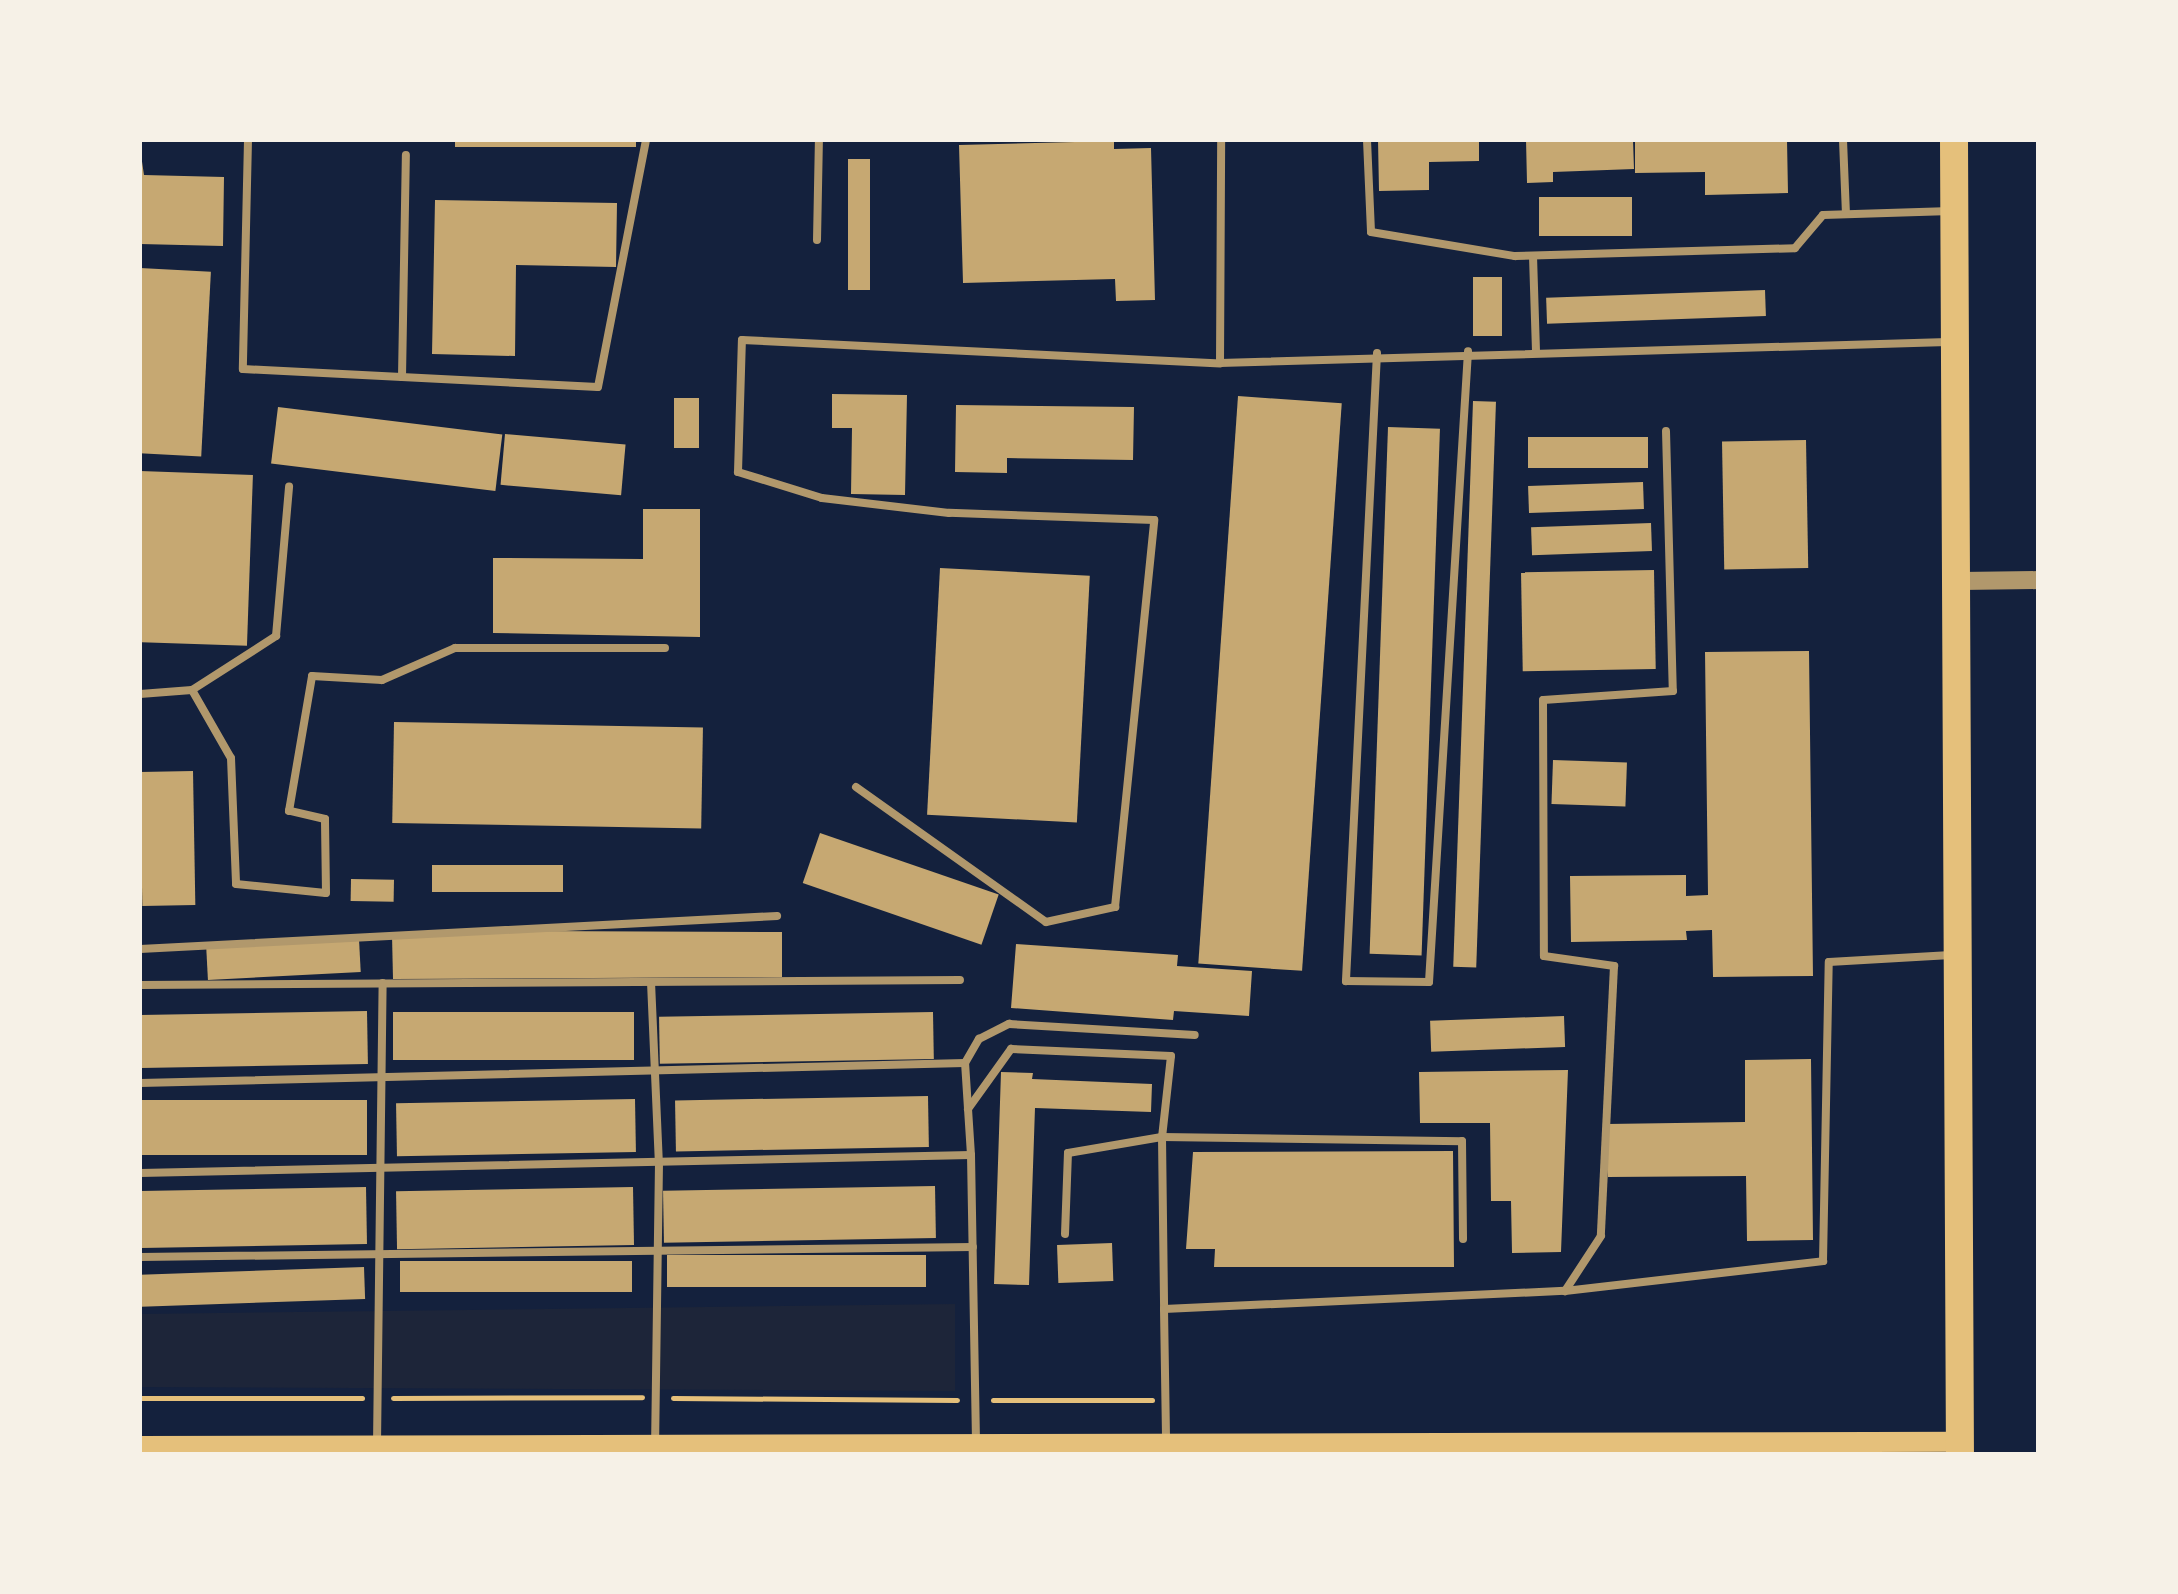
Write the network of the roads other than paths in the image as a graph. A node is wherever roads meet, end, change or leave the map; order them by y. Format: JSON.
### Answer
{"nodes":[{"id":1,"x":248,"y":140,"type":"edge"},
{"id":2,"x":646,"y":140,"type":"edge"},
{"id":3,"x":818,"y":140,"type":"edge"},
{"id":4,"x":1221,"y":140,"type":"edge"},
{"id":5,"x":1367,"y":140,"type":"edge"},
{"id":6,"x":1843,"y":140,"type":"edge"},
{"id":7,"x":1954,"y":140,"type":"edge"},
{"id":8,"x":406,"y":155,"type":"dead end"},
{"id":9,"x":1955,"y":211,"type":"junction"},
{"id":10,"x":1846,"y":214,"type":"junction"},
{"id":11,"x":817,"y":240,"type":"dead end"},
{"id":12,"x":1533,"y":256,"type":"junction"},
{"id":13,"x":1957,"y":342,"type":"junction"},
{"id":14,"x":1536,"y":350,"type":"junction"},
{"id":15,"x":1468,"y":351,"type":"junction"},
{"id":16,"x":1377,"y":354,"type":"junction"},
{"id":17,"x":1220,"y":363,"type":"junction"},
{"id":18,"x":402,"y":377,"type":"junction"},
{"id":19,"x":1666,"y":431,"type":"dead end"},
{"id":20,"x":288,"y":487,"type":"dead end"},
{"id":21,"x":2038,"y":580,"type":"edge"},
{"id":22,"x":1961,"y":581,"type":"junction"},
{"id":23,"x":665,"y":648,"type":"dead end"},
{"id":24,"x":192,"y":690,"type":"junction"},
{"id":25,"x":140,"y":694,"type":"edge"},
{"id":26,"x":856,"y":787,"type":"dead end"},
{"id":27,"x":777,"y":916,"type":"dead end"},
{"id":28,"x":140,"y":949,"type":"edge"},
{"id":29,"x":1960,"y":954,"type":"junction"},
{"id":30,"x":960,"y":980,"type":"dead end"},
{"id":31,"x":651,"y":982,"type":"junction"},
{"id":32,"x":383,"y":983,"type":"junction"},
{"id":33,"x":140,"y":985,"type":"edge"},
{"id":34,"x":1195,"y":1035,"type":"dead end"},
{"id":35,"x":965,"y":1062,"type":"junction"},
{"id":36,"x":655,"y":1070,"type":"junction"},
{"id":37,"x":382,"y":1077,"type":"junction"},
{"id":38,"x":140,"y":1082,"type":"edge"},
{"id":39,"x":968,"y":1109,"type":"junction"},
{"id":40,"x":1162,"y":1137,"type":"junction"},
{"id":41,"x":971,"y":1155,"type":"junction"},
{"id":42,"x":659,"y":1163,"type":"junction"},
{"id":43,"x":381,"y":1168,"type":"junction"},
{"id":44,"x":140,"y":1173,"type":"edge"},
{"id":45,"x":1065,"y":1234,"type":"dead end"},
{"id":46,"x":1463,"y":1240,"type":"dead end"},
{"id":47,"x":973,"y":1247,"type":"junction"},
{"id":48,"x":658,"y":1254,"type":"junction"},
{"id":49,"x":380,"y":1256,"type":"junction"},
{"id":50,"x":140,"y":1257,"type":"edge"},
{"id":51,"x":1565,"y":1291,"type":"junction"},
{"id":52,"x":1164,"y":1309,"type":"junction"},
{"id":53,"x":1166,"y":1445,"type":"junction"},
{"id":54,"x":140,"y":1446,"type":"edge"},
{"id":55,"x":1960,"y":1448,"type":"edge"},
{"id":56,"x":1230,"y":1449,"type":"edge"},
{"id":57,"x":655,"y":1450,"type":"junction"},
{"id":58,"x":377,"y":1451,"type":"junction"},
{"id":59,"x":819,"y":1451,"type":"edge"},
{"id":60,"x":976,"y":1451,"type":"edge"},
{"id":61,"x":462,"y":1452,"type":"edge"}],
"edges":[{"from":1,"to":18,"type":"lane"},
{"from":2,"to":18,"type":"lane"},
{"from":3,"to":11,"type":"lane"},
{"from":4,"to":17,"type":"lane"},
{"from":5,"to":12,"type":"lane"},
{"from":6,"to":10,"type":"lane"},
{"from":7,"to":9,"type":"highway"},
{"from":8,"to":18,"type":"lane"},
{"from":9,"to":10,"type":"lane"},
{"from":9,"to":13,"type":"highway"},
{"from":10,"to":12,"type":"lane"},
{"from":12,"to":14,"type":"lane"},
{"from":13,"to":14,"type":"lane"},
{"from":13,"to":22,"type":"highway"},
{"from":14,"to":15,"type":"lane"},
{"from":15,"to":16,"type":"lane"},
{"from":15,"to":16,"type":"lane"},
{"from":16,"to":17,"type":"lane"},
{"from":17,"to":26,"type":"lane"},
{"from":19,"to":51,"type":"lane"},
{"from":20,"to":24,"type":"lane"},
{"from":21,"to":22,"type":"street"},
{"from":22,"to":29,"type":"highway"},
{"from":23,"to":24,"type":"lane"},
{"from":24,"to":25,"type":"lane"},
{"from":27,"to":28,"type":"lane"},
{"from":29,"to":51,"type":"lane"},
{"from":29,"to":55,"type":"highway"},
{"from":30,"to":31,"type":"lane"},
{"from":31,"to":32,"type":"lane"},
{"from":31,"to":36,"type":"lane"},
{"from":32,"to":33,"type":"lane"},
{"from":32,"to":37,"type":"lane"},
{"from":34,"to":35,"type":"lane"},
{"from":35,"to":36,"type":"lane"},
{"from":35,"to":39,"type":"lane"},
{"from":36,"to":37,"type":"lane"},
{"from":36,"to":42,"type":"lane"},
{"from":37,"to":38,"type":"lane"},
{"from":37,"to":43,"type":"lane"},
{"from":39,"to":40,"type":"lane"},
{"from":39,"to":41,"type":"lane"},
{"from":40,"to":45,"type":"lane"},
{"from":40,"to":46,"type":"lane"},
{"from":40,"to":52,"type":"lane"},
{"from":41,"to":42,"type":"lane"},
{"from":41,"to":47,"type":"lane"},
{"from":42,"to":43,"type":"lane"},
{"from":42,"to":48,"type":"lane"},
{"from":43,"to":44,"type":"lane"},
{"from":43,"to":49,"type":"lane"},
{"from":47,"to":48,"type":"lane"},
{"from":47,"to":60,"type":"lane"},
{"from":48,"to":49,"type":"lane"},
{"from":48,"to":57,"type":"lane"},
{"from":49,"to":50,"type":"lane"},
{"from":49,"to":58,"type":"lane"},
{"from":51,"to":52,"type":"lane"},
{"from":52,"to":53,"type":"lane"},
{"from":53,"to":56,"type":"main road"},
{"from":53,"to":60,"type":"main road"},
{"from":54,"to":58,"type":"main road"},
{"from":55,"to":56,"type":"main road"},
{"from":57,"to":59,"type":"main road"},
{"from":57,"to":61,"type":"main road"},
{"from":58,"to":61,"type":"main road"},
{"from":59,"to":60,"type":"main road"}]}
